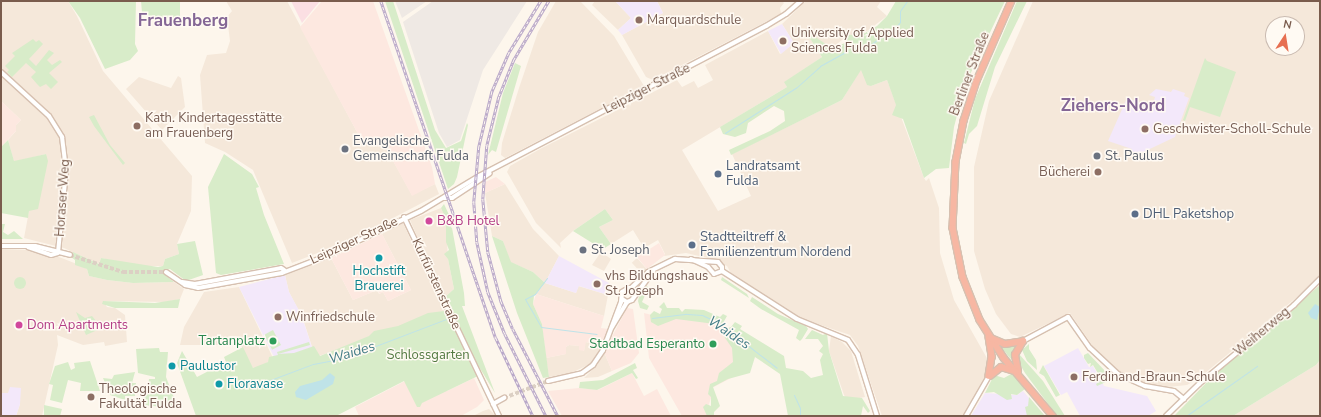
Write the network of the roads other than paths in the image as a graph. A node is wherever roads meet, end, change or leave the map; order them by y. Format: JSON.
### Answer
{"nodes":[{"id":1,"x":801,"y":1,"type":"edge"},
{"id":2,"x":1012,"y":1,"type":"edge"},
{"id":3,"x":1,"y":72,"type":"edge"},
{"id":4,"x":404,"y":217,"type":"junction"},
{"id":5,"x":1,"y":246,"type":"edge"},
{"id":6,"x":58,"y":253,"type":"junction"},
{"id":7,"x":70,"y":255,"type":"tunnel mouth"},
{"id":8,"x":691,"y":259,"type":"junction"},
{"id":9,"x":713,"y":263,"type":"junction"},
{"id":10,"x":710,"y":269,"type":"junction"},
{"id":11,"x":284,"y":270,"type":"junction"},
{"id":12,"x":653,"y":271,"type":"junction"},
{"id":13,"x":166,"y":272,"type":"tunnel mouth"},
{"id":14,"x":722,"y":272,"type":"junction"},
{"id":15,"x":1320,"y":279,"type":"edge"},
{"id":16,"x":182,"y":281,"type":"junction"},
{"id":17,"x":630,"y":289,"type":"junction"},
{"id":18,"x":634,"y":294,"type":"junction"},
{"id":19,"x":622,"y":299,"type":"junction"},
{"id":20,"x":626,"y":302,"type":"junction"},
{"id":21,"x":612,"y":327,"type":"junction"},
{"id":22,"x":989,"y":335,"type":"junction"},
{"id":23,"x":1023,"y":341,"type":"junction"},
{"id":24,"x":1018,"y":373,"type":"junction"},
{"id":25,"x":989,"y":376,"type":"junction"},
{"id":26,"x":548,"y":381,"type":"tunnel mouth"},
{"id":27,"x":504,"y":398,"type":"tunnel mouth"},
{"id":28,"x":1184,"y":399,"type":"junction"},
{"id":29,"x":493,"y":404,"type":"junction"},
{"id":30,"x":499,"y":416,"type":"edge"},
{"id":31,"x":877,"y":416,"type":"edge"},
{"id":32,"x":966,"y":416,"type":"edge"},
{"id":33,"x":1053,"y":416,"type":"edge"},
{"id":34,"x":1166,"y":416,"type":"edge"}],
"edges":[{"from":1,"to":4,"type":"main road","name":"Leipziger Straße"},
{"from":2,"to":22,"type":"highway","name":"Berliner Straße"},
{"from":3,"to":6,"type":"main road","name":"Horaser Weg"},
{"from":4,"to":11,"type":"main road","name":"Leipziger Straße"},
{"from":4,"to":29,"type":"main road","name":"Kurfürstenstraße"},
{"from":5,"to":6,"type":"main road"},
{"from":6,"to":7,"type":"main road"},
{"from":8,"to":9,"type":"main road"},
{"from":8,"to":10,"type":"main road"},
{"from":8,"to":12,"type":"main road"},
{"from":9,"to":10,"type":"main road"},
{"from":9,"to":14,"type":"main road"},
{"from":10,"to":14,"type":"main road"},
{"from":11,"to":16,"type":"main road","name":"Leipziger Straße"},
{"from":11,"to":16,"type":"main road","name":"Leipziger Straße"},
{"from":12,"to":17,"type":"main road"},
{"from":12,"to":18,"type":"main road"},
{"from":13,"to":16,"type":"main road"},
{"from":14,"to":31,"type":"main road"},
{"from":15,"to":28,"type":"main road","name":"Weiherweg"},
{"from":17,"to":18,"type":"main road"},
{"from":17,"to":19,"type":"main road"},
{"from":18,"to":20,"type":"main road"},
{"from":19,"to":20,"type":"main road"},
{"from":19,"to":21,"type":"main road"},
{"from":20,"to":21,"type":"main road"},
{"from":21,"to":26,"type":"main road"},
{"from":22,"to":23,"type":"highway"},
{"from":22,"to":24,"type":"highway","name":"Berliner Straße"},
{"from":22,"to":25,"type":"highway"},
{"from":23,"to":24,"type":"highway"},
{"from":23,"to":28,"type":"main road"},
{"from":24,"to":25,"type":"highway"},
{"from":24,"to":33,"type":"highway","name":"Berliner Straße"},
{"from":25,"to":32,"type":"main road"},
{"from":27,"to":29,"type":"main road"},
{"from":28,"to":34,"type":"main road","name":"Weiherweg"},
{"from":29,"to":30,"type":"main road","name":"Kurfürstenstraße"}]}
